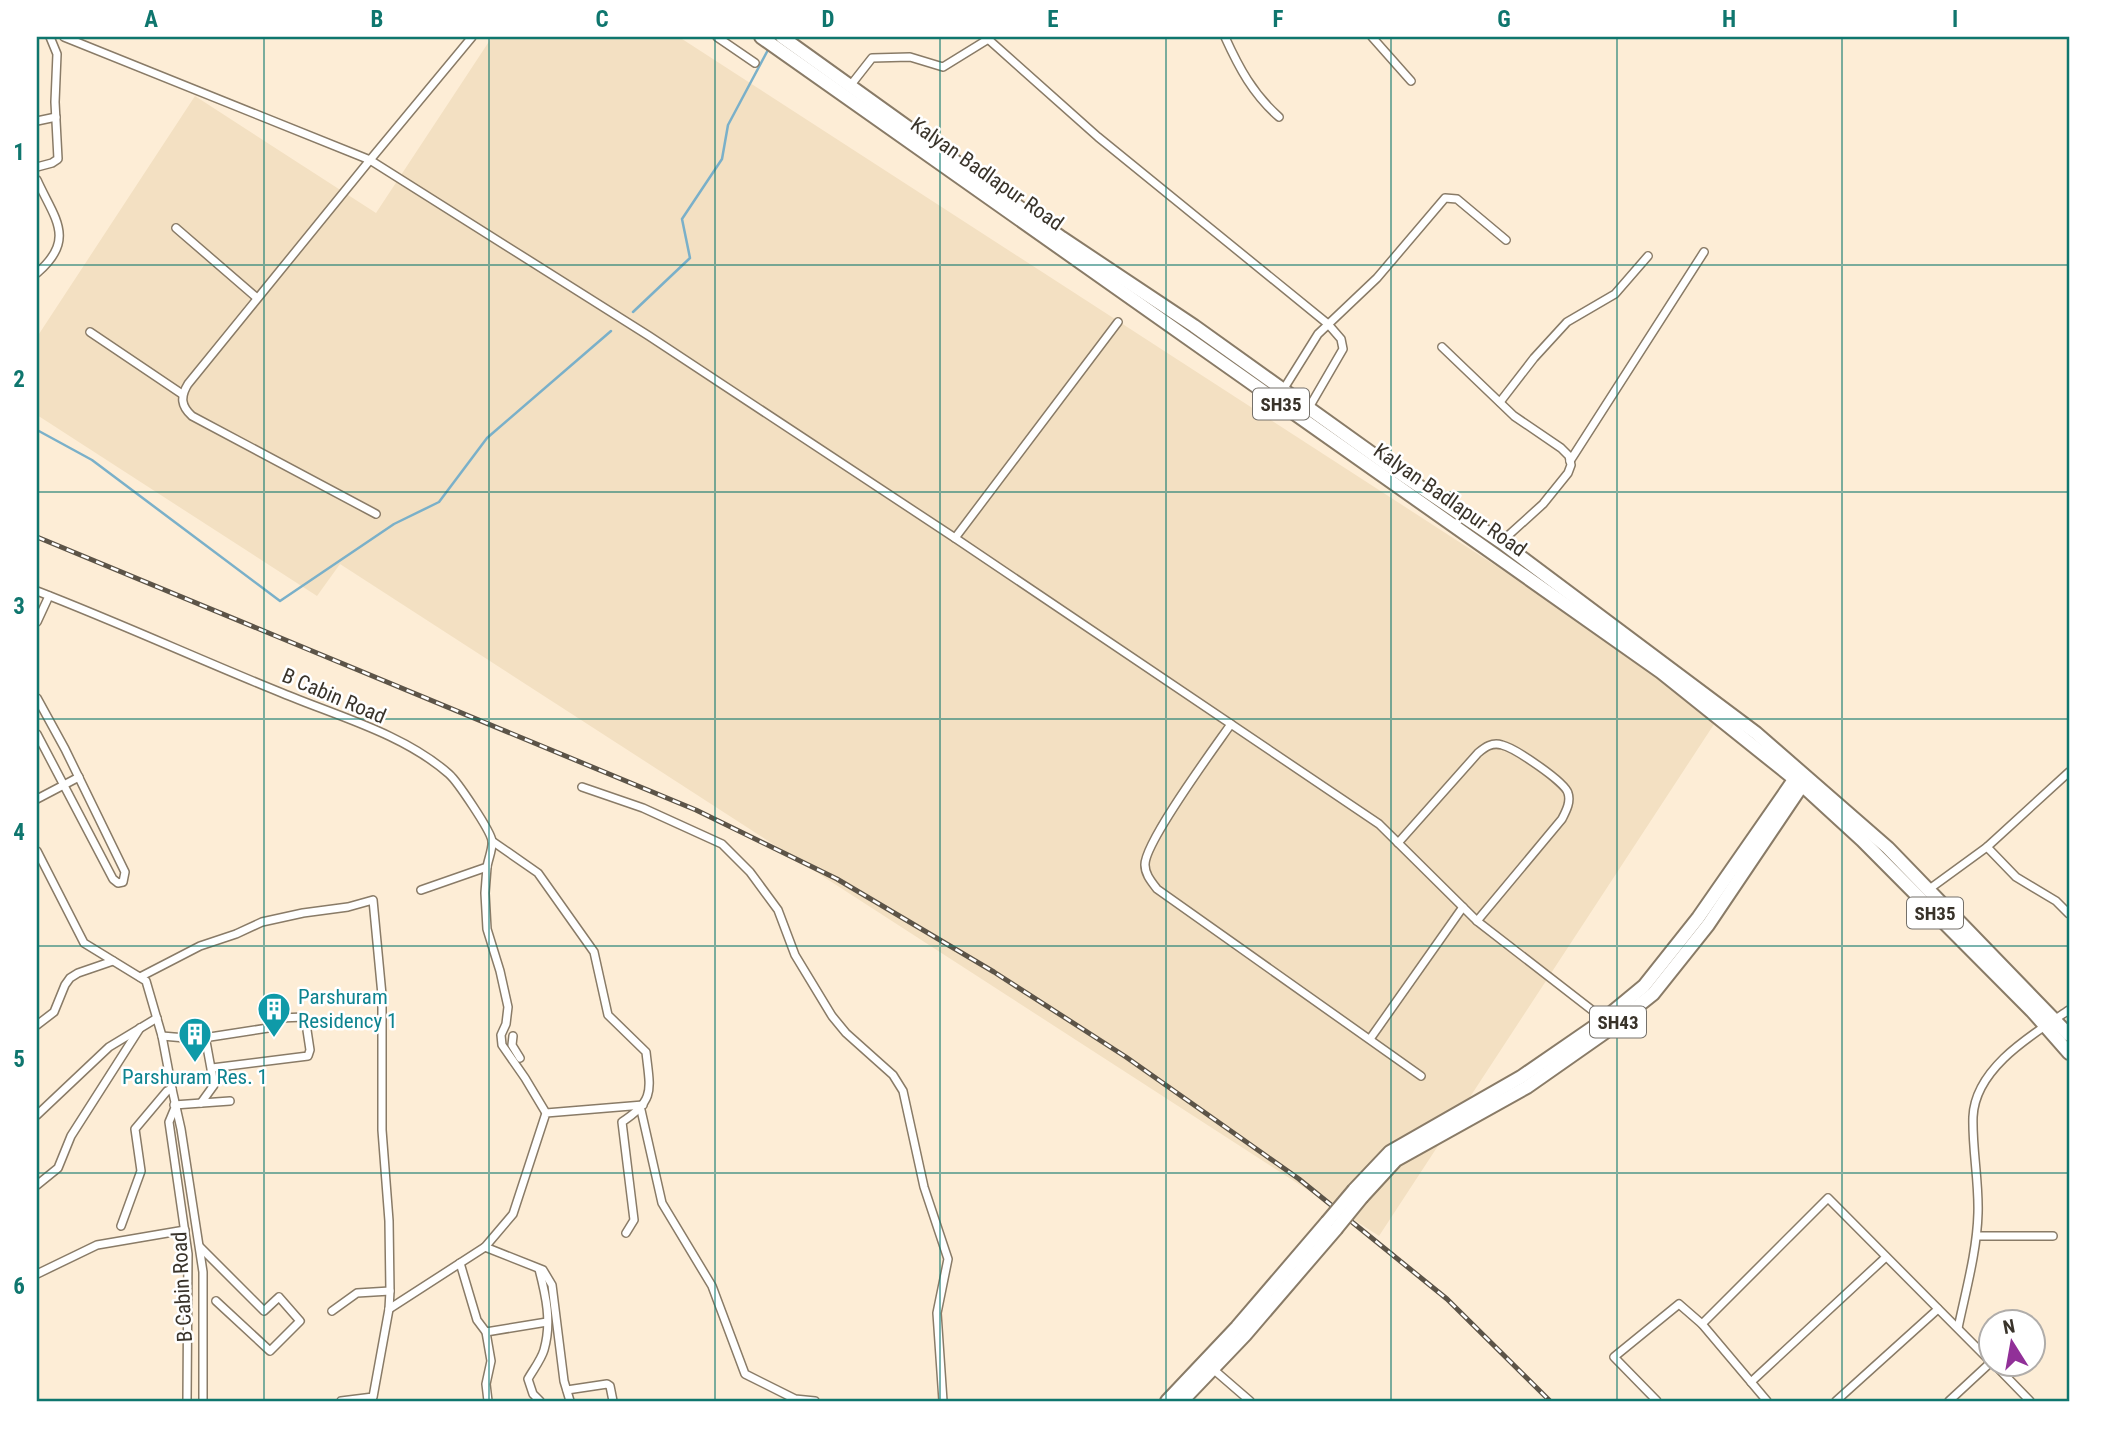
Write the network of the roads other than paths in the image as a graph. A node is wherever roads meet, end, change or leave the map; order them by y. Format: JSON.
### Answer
{"nodes":[{"id":1,"x":50,"y":37,"type":"edge"},
{"id":2,"x":68,"y":37,"type":"edge"},
{"id":3,"x":472,"y":37,"type":"edge"},
{"id":4,"x":717,"y":37,"type":"edge"},
{"id":5,"x":762,"y":37,"type":"edge"},
{"id":6,"x":782,"y":37,"type":"edge"},
{"id":7,"x":1225,"y":37,"type":"edge"},
{"id":8,"x":1371,"y":37,"type":"edge"},
{"id":9,"x":990,"y":38,"type":"edge"},
{"id":10,"x":755,"y":63,"type":"dead end"},
{"id":11,"x":1411,"y":81,"type":"dead end"},
{"id":12,"x":847,"y":90,"type":"junction"},
{"id":13,"x":55,"y":117,"type":"junction"},
{"id":14,"x":1279,"y":117,"type":"dead end"},
{"id":15,"x":37,"y":121,"type":"edge"},
{"id":16,"x":370,"y":160,"type":"junction"},
{"id":17,"x":37,"y":167,"type":"edge"},
{"id":18,"x":37,"y":180,"type":"edge"},
{"id":19,"x":1007,"y":206,"type":"junction"},
{"id":20,"x":176,"y":228,"type":"dead end"},
{"id":21,"x":1506,"y":240,"type":"dead end"},
{"id":22,"x":1704,"y":252,"type":"dead end"},
{"id":23,"x":1648,"y":256,"type":"dead end"},
{"id":24,"x":37,"y":273,"type":"edge"},
{"id":25,"x":257,"y":298,"type":"junction"},
{"id":26,"x":1118,"y":322,"type":"dead end"},
{"id":27,"x":1328,"y":324,"type":"junction"},
{"id":28,"x":90,"y":332,"type":"dead end"},
{"id":29,"x":1221,"y":345,"type":"junction"},
{"id":30,"x":1442,"y":347,"type":"dead end"},
{"id":31,"x":1213,"y":357,"type":"junction"},
{"id":32,"x":1283,"y":390,"type":"junction"},
{"id":33,"x":182,"y":394,"type":"junction"},
{"id":34,"x":1500,"y":402,"type":"junction"},
{"id":35,"x":1306,"y":414,"type":"junction"},
{"id":36,"x":1570,"y":461,"type":"junction"},
{"id":37,"x":376,"y":514,"type":"dead end"},
{"id":38,"x":955,"y":538,"type":"junction"},
{"id":39,"x":1501,"y":542,"type":"junction"},
{"id":40,"x":1541,"y":579,"type":"junction"},
{"id":41,"x":37,"y":591,"type":"edge"},
{"id":42,"x":49,"y":596,"type":"junction"},
{"id":43,"x":37,"y":622,"type":"edge"},
{"id":44,"x":37,"y":698,"type":"edge"},
{"id":45,"x":1231,"y":724,"type":"junction"},
{"id":46,"x":37,"y":734,"type":"edge"},
{"id":47,"x":2069,"y":772,"type":"edge"},
{"id":48,"x":79,"y":777,"type":"junction"},
{"id":49,"x":1801,"y":778,"type":"junction"},
{"id":50,"x":64,"y":785,"type":"junction"},
{"id":51,"x":582,"y":788,"type":"dead end"},
{"id":52,"x":37,"y":799,"type":"edge"},
{"id":53,"x":492,"y":841,"type":"junction"},
{"id":54,"x":1398,"y":843,"type":"junction"},
{"id":55,"x":1987,"y":847,"type":"junction"},
{"id":56,"x":37,"y":851,"type":"edge"},
{"id":57,"x":487,"y":867,"type":"junction"},
{"id":58,"x":421,"y":890,"type":"dead end"},
{"id":59,"x":1923,"y":893,"type":"junction"},
{"id":60,"x":1463,"y":908,"type":"junction"},
{"id":61,"x":2069,"y":914,"type":"edge"},
{"id":62,"x":1477,"y":922,"type":"junction"},
{"id":63,"x":113,"y":961,"type":"junction"},
{"id":64,"x":143,"y":979,"type":"junction"},
{"id":65,"x":2069,"y":1010,"type":"edge"},
{"id":66,"x":157,"y":1018,"type":"junction"},
{"id":67,"x":1608,"y":1023,"type":"junction"},
{"id":68,"x":2050,"y":1023,"type":"junction"},
{"id":69,"x":37,"y":1025,"type":"edge"},
{"id":70,"x":140,"y":1028,"type":"junction"},
{"id":71,"x":2069,"y":1035,"type":"edge"},
{"id":72,"x":162,"y":1036,"type":"junction"},
{"id":73,"x":205,"y":1036,"type":"junction"},
{"id":74,"x":513,"y":1036,"type":"dead end"},
{"id":75,"x":1370,"y":1039,"type":"junction"},
{"id":76,"x":2069,"y":1053,"type":"edge"},
{"id":77,"x":511,"y":1058,"type":"junction"},
{"id":78,"x":520,"y":1058,"type":"junction"},
{"id":79,"x":531,"y":1058,"type":"dead end"},
{"id":80,"x":212,"y":1068,"type":"junction"},
{"id":81,"x":1421,"y":1076,"type":"dead end"},
{"id":82,"x":172,"y":1089,"type":"junction"},
{"id":83,"x":230,"y":1101,"type":"dead end"},
{"id":84,"x":201,"y":1103,"type":"junction"},
{"id":85,"x":174,"y":1107,"type":"junction"},
{"id":86,"x":642,"y":1107,"type":"junction"},
{"id":87,"x":546,"y":1113,"type":"junction"},
{"id":88,"x":37,"y":1115,"type":"edge"},
{"id":89,"x":37,"y":1185,"type":"edge"},
{"id":90,"x":121,"y":1226,"type":"dead end"},
{"id":91,"x":1332,"y":1226,"type":"junction"},
{"id":92,"x":185,"y":1230,"type":"junction"},
{"id":93,"x":626,"y":1233,"type":"dead end"},
{"id":94,"x":1977,"y":1236,"type":"junction"},
{"id":95,"x":2053,"y":1236,"type":"dead end"},
{"id":96,"x":200,"y":1246,"type":"junction"},
{"id":97,"x":485,"y":1247,"type":"junction"},
{"id":98,"x":1886,"y":1257,"type":"junction"},
{"id":99,"x":460,"y":1264,"type":"junction"},
{"id":100,"x":539,"y":1269,"type":"junction"},
{"id":101,"x":37,"y":1274,"type":"edge"},
{"id":102,"x":390,"y":1292,"type":"junction"},
{"id":103,"x":216,"y":1301,"type":"dead end"},
{"id":104,"x":390,"y":1309,"type":"junction"},
{"id":105,"x":1938,"y":1309,"type":"junction"},
{"id":106,"x":332,"y":1311,"type":"dead end"},
{"id":107,"x":548,"y":1322,"type":"junction"},
{"id":108,"x":1702,"y":1324,"type":"junction"},
{"id":109,"x":1958,"y":1328,"type":"junction"},
{"id":110,"x":486,"y":1332,"type":"junction"},
{"id":111,"x":1976,"y":1347,"type":"edge"},
{"id":112,"x":1213,"y":1369,"type":"junction"},
{"id":113,"x":1976,"y":1377,"type":"edge"},
{"id":114,"x":2007,"y":1378,"type":"edge"},
{"id":115,"x":1751,"y":1381,"type":"junction"},
{"id":116,"x":567,"y":1390,"type":"junction"},
{"id":117,"x":187,"y":1401,"type":"edge"},
{"id":118,"x":203,"y":1401,"type":"edge"},
{"id":119,"x":341,"y":1401,"type":"edge"},
{"id":120,"x":488,"y":1401,"type":"edge"},
{"id":121,"x":540,"y":1401,"type":"edge"},
{"id":122,"x":570,"y":1401,"type":"edge"},
{"id":123,"x":613,"y":1401,"type":"edge"},
{"id":124,"x":815,"y":1401,"type":"edge"},
{"id":125,"x":943,"y":1401,"type":"edge"},
{"id":126,"x":1167,"y":1401,"type":"edge"},
{"id":127,"x":1182,"y":1401,"type":"edge"},
{"id":128,"x":1250,"y":1401,"type":"edge"},
{"id":129,"x":1657,"y":1401,"type":"edge"},
{"id":130,"x":1767,"y":1401,"type":"edge"},
{"id":131,"x":1836,"y":1401,"type":"edge"},
{"id":132,"x":1949,"y":1401,"type":"edge"},
{"id":133,"x":2030,"y":1401,"type":"edge"}],
"edges":[{"from":1,"to":13,"type":"street"},
{"from":2,"to":16,"type":"street"},
{"from":3,"to":16,"type":"street"},
{"from":4,"to":10,"type":"street"},
{"from":5,"to":12,"type":"main road","name":"Kalyan Badlapur Road","number":"SH35"},
{"from":6,"to":12,"type":"main road","name":"Kalyan Badlapur Road","number":"SH35"},
{"from":7,"to":14,"type":"street"},
{"from":8,"to":11,"type":"street"},
{"from":9,"to":12,"type":"street"},
{"from":9,"to":27,"type":"street"},
{"from":12,"to":19,"type":"main road","name":"Kalyan Badlapur Road","number":"SH35"},
{"from":13,"to":15,"type":"street"},
{"from":13,"to":17,"type":"street"},
{"from":16,"to":25,"type":"street"},
{"from":16,"to":38,"type":"street"},
{"from":18,"to":24,"type":"street"},
{"from":19,"to":29,"type":"main road","name":"Kalyan Badlapur Road","number":"SH35"},
{"from":19,"to":31,"type":"main road","name":"Kalyan Badlapur Road","number":"SH35"},
{"from":20,"to":25,"type":"street"},
{"from":21,"to":27,"type":"street"},
{"from":22,"to":36,"type":"street"},
{"from":23,"to":34,"type":"street"},
{"from":25,"to":33,"type":"street"},
{"from":26,"to":38,"type":"street"},
{"from":27,"to":32,"type":"street"},
{"from":27,"to":35,"type":"street"},
{"from":28,"to":33,"type":"street"},
{"from":29,"to":31,"type":"main road"},
{"from":29,"to":32,"type":"main road","name":"Kalyan Badlapur Road","number":"SH35"},
{"from":30,"to":34,"type":"street"},
{"from":31,"to":35,"type":"main road","name":"Kalyan Badlapur Road","number":"SH35"},
{"from":32,"to":35,"type":"main road","name":"Kalyan Badlapur Road","number":"SH35"},
{"from":33,"to":37,"type":"street"},
{"from":34,"to":36,"type":"street"},
{"from":35,"to":39,"type":"main road","name":"Kalyan Badlapur Road","number":"SH35"},
{"from":35,"to":40,"type":"main road","name":"Kalyan Badlapur Road","number":"SH35"},
{"from":36,"to":39,"type":"street"},
{"from":38,"to":45,"type":"street"},
{"from":39,"to":40,"type":"main road","name":"Kalyan Badlapur Road","number":"SH35"},
{"from":40,"to":49,"type":"main road","name":"Kalyan Badlapur Road","number":"SH35"},
{"from":41,"to":42,"type":"street","name":"B Cabin Road"},
{"from":42,"to":43,"type":"street"},
{"from":42,"to":53,"type":"street","name":"B Cabin Road"},
{"from":44,"to":48,"type":"street"},
{"from":45,"to":54,"type":"street"},
{"from":45,"to":75,"type":"street"},
{"from":46,"to":50,"type":"street"},
{"from":47,"to":55,"type":"street"},
{"from":48,"to":50,"type":"street"},
{"from":48,"to":50,"type":"street"},
{"from":49,"to":59,"type":"main road","name":"Kalyan Badlapur Road","number":"SH35"},
{"from":49,"to":67,"type":"main road","number":"SH43"},
{"from":50,"to":52,"type":"street"},
{"from":51,"to":125,"type":"street"},
{"from":53,"to":57,"type":"street"},
{"from":53,"to":86,"type":"street"},
{"from":54,"to":60,"type":"street"},
{"from":54,"to":62,"type":"street"},
{"from":55,"to":59,"type":"street"},
{"from":55,"to":61,"type":"street"},
{"from":56,"to":63,"type":"street"},
{"from":57,"to":58,"type":"street"},
{"from":57,"to":77,"type":"street"},
{"from":59,"to":68,"type":"main road","name":"Kalyan Badlapur Road","number":"SH35"},
{"from":60,"to":62,"type":"street"},
{"from":60,"to":75,"type":"street"},
{"from":62,"to":67,"type":"street"},
{"from":63,"to":64,"type":"street"},
{"from":63,"to":69,"type":"street"},
{"from":64,"to":66,"type":"street","name":"B Cabin Road"},
{"from":64,"to":102,"type":"street"},
{"from":65,"to":68,"type":"street"},
{"from":66,"to":70,"type":"street"},
{"from":66,"to":72,"type":"street","name":"B Cabin Road"},
{"from":67,"to":91,"type":"main road","number":"SH43","bridge":true},
{"from":68,"to":71,"type":"main road","name":"Kalyan Badlapur Road","number":"SH35"},
{"from":68,"to":76,"type":"main road","name":"Kalyan Badlapur Road","number":"SH35"},
{"from":68,"to":94,"type":"street"},
{"from":70,"to":88,"type":"street"},
{"from":70,"to":89,"type":"street"},
{"from":72,"to":73,"type":"street"},
{"from":72,"to":82,"type":"street","name":"B Cabin Road"},
{"from":73,"to":80,"type":"street"},
{"from":73,"to":80,"type":"street"},
{"from":74,"to":78,"type":"street"},
{"from":75,"to":81,"type":"street"},
{"from":77,"to":78,"type":"street"},
{"from":77,"to":87,"type":"street"},
{"from":78,"to":79,"type":"street"},
{"from":80,"to":84,"type":"street"},
{"from":82,"to":85,"type":"street","name":"B Cabin Road"},
{"from":82,"to":90,"type":"street"},
{"from":83,"to":84,"type":"street"},
{"from":84,"to":85,"type":"street"},
{"from":85,"to":92,"type":"street"},
{"from":85,"to":96,"type":"street","name":"B Cabin Road"},
{"from":86,"to":87,"type":"street"},
{"from":86,"to":93,"type":"street"},
{"from":86,"to":124,"type":"street"},
{"from":87,"to":97,"type":"street"},
{"from":91,"to":112,"type":"main road","number":"SH43"},
{"from":91,"to":126,"type":"main road","number":"SH43"},
{"from":92,"to":101,"type":"street"},
{"from":92,"to":117,"type":"street"},
{"from":94,"to":95,"type":"street"},
{"from":94,"to":109,"type":"street"},
{"from":96,"to":103,"type":"street"},
{"from":96,"to":118,"type":"street","name":"B Cabin Road"},
{"from":97,"to":99,"type":"street"},
{"from":97,"to":100,"type":"street"},
{"from":98,"to":105,"type":"street"},
{"from":98,"to":108,"type":"street"},
{"from":98,"to":115,"type":"street"},
{"from":99,"to":104,"type":"street"},
{"from":99,"to":110,"type":"street"},
{"from":100,"to":107,"type":"street"},
{"from":100,"to":116,"type":"street"},
{"from":102,"to":104,"type":"street"},
{"from":102,"to":106,"type":"street"},
{"from":104,"to":119,"type":"street"},
{"from":105,"to":109,"type":"street"},
{"from":105,"to":131,"type":"street"},
{"from":107,"to":110,"type":"street"},
{"from":107,"to":121,"type":"street"},
{"from":108,"to":115,"type":"street"},
{"from":108,"to":129,"type":"street"},
{"from":109,"to":111,"type":"street"},
{"from":110,"to":120,"type":"street"},
{"from":112,"to":127,"type":"main road","number":"SH43"},
{"from":112,"to":128,"type":"street"},
{"from":113,"to":132,"type":"street"},
{"from":114,"to":133,"type":"street"},
{"from":115,"to":130,"type":"street"},
{"from":116,"to":122,"type":"street"},
{"from":116,"to":123,"type":"street"}]}
